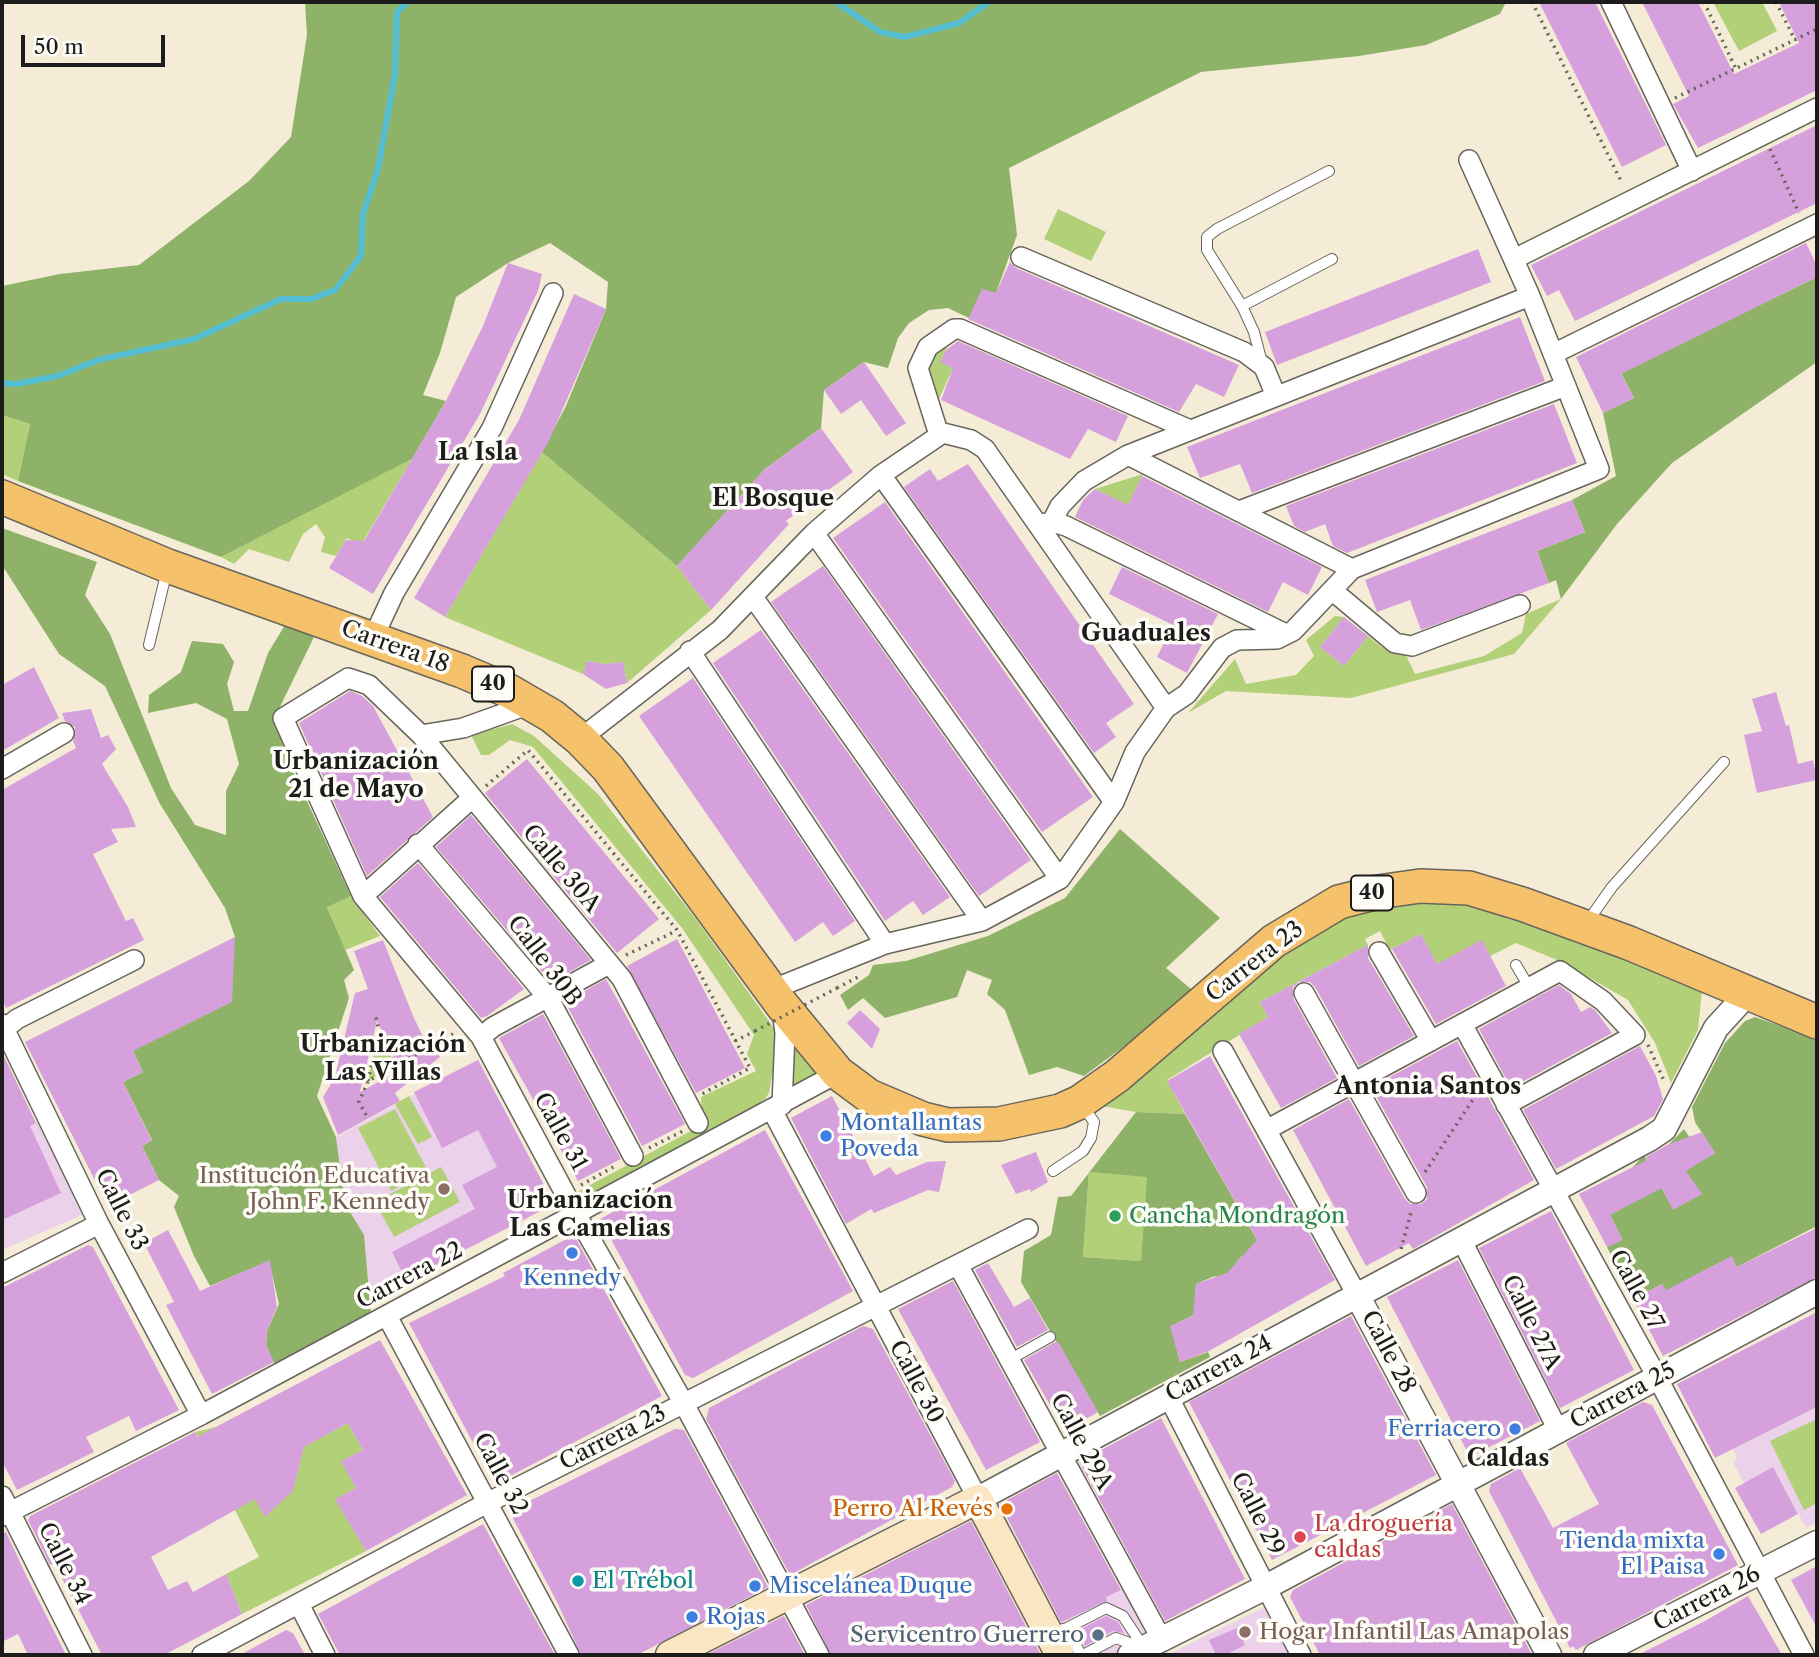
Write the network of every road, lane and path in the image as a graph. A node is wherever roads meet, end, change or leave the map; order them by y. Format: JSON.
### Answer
{"nodes":[{"id":1,"x":1532,"y":2,"type":"edge"},
{"id":2,"x":1611,"y":2,"type":"edge"},
{"id":3,"x":1704,"y":2,"type":"edge"},
{"id":4,"x":1776,"y":2,"type":"edge"},
{"id":5,"x":1817,"y":29,"type":"edge"},
{"id":6,"x":1795,"y":40,"type":"junction"},
{"id":7,"x":1736,"y":69,"type":"junction"},
{"id":8,"x":1661,"y":105,"type":"junction"},
{"id":9,"x":1817,"y":108,"type":"edge"},
{"id":10,"x":1764,"y":135,"type":"junction"},
{"id":11,"x":1469,"y":160,"type":"dead end"},
{"id":12,"x":1329,"y":171,"type":"dead end"},
{"id":13,"x":1692,"y":171,"type":"junction"},
{"id":14,"x":1631,"y":201,"type":"junction"},
{"id":15,"x":1812,"y":226,"type":"edge"},
{"id":16,"x":1021,"y":257,"type":"dead end"},
{"id":17,"x":1332,"y":259,"type":"dead end"},
{"id":18,"x":1514,"y":260,"type":"junction"},
{"id":19,"x":553,"y":293,"type":"dead end"},
{"id":20,"x":1530,"y":296,"type":"junction"},
{"id":21,"x":1242,"y":306,"type":"junction"},
{"id":22,"x":1553,"y":354,"type":"junction"},
{"id":23,"x":1264,"y":367,"type":"junction"},
{"id":24,"x":1566,"y":386,"type":"junction"},
{"id":25,"x":1276,"y":396,"type":"junction"},
{"id":26,"x":1190,"y":430,"type":"junction"},
{"id":27,"x":939,"y":435,"type":"junction"},
{"id":28,"x":1128,"y":454,"type":"junction"},
{"id":29,"x":881,"y":475,"type":"junction"},
{"id":30,"x":2,"y":497,"type":"edge"},
{"id":31,"x":1239,"y":511,"type":"junction"},
{"id":32,"x":1045,"y":523,"type":"junction"},
{"id":33,"x":814,"y":533,"type":"junction"},
{"id":34,"x":168,"y":566,"type":"junction"},
{"id":35,"x":1352,"y":569,"type":"junction"},
{"id":36,"x":1333,"y":592,"type":"junction"},
{"id":37,"x":753,"y":597,"type":"junction"},
{"id":38,"x":1520,"y":605,"type":"dead end"},
{"id":39,"x":1286,"y":634,"type":"junction"},
{"id":40,"x":373,"y":638,"type":"junction"},
{"id":41,"x":149,"y":645,"type":"dead end"},
{"id":42,"x":690,"y":651,"type":"junction"},
{"id":43,"x":348,"y":678,"type":"joint"},
{"id":44,"x":533,"y":703,"type":"junction"},
{"id":45,"x":1166,"y":708,"type":"junction"},
{"id":46,"x":64,"y":733,"type":"dead end"},
{"id":47,"x":421,"y":735,"type":"junction"},
{"id":48,"x":580,"y":739,"type":"junction"},
{"id":49,"x":1724,"y":762,"type":"dead end"},
{"id":50,"x":2,"y":769,"type":"edge"},
{"id":51,"x":471,"y":799,"type":"junction"},
{"id":52,"x":1114,"y":802,"type":"junction"},
{"id":53,"x":418,"y":844,"type":"junction"},
{"id":54,"x":1060,"y":879,"type":"junction"},
{"id":55,"x":363,"y":896,"type":"junction"},
{"id":56,"x":982,"y":921,"type":"junction"},
{"id":57,"x":1584,"y":927,"type":"junction"},
{"id":58,"x":677,"y":930,"type":"junction"},
{"id":59,"x":886,"y":944,"type":"junction"},
{"id":60,"x":1379,"y":951,"type":"dead end"},
{"id":61,"x":134,"y":960,"type":"dead end"},
{"id":62,"x":609,"y":964,"type":"junction"},
{"id":63,"x":1516,"y":965,"type":"dead end"},
{"id":64,"x":867,"y":973,"type":"dead end"},
{"id":65,"x":1716,"y":980,"type":"junction"},
{"id":66,"x":1529,"y":988,"type":"junction"},
{"id":67,"x":1304,"y":993,"type":"dead end"},
{"id":68,"x":1748,"y":993,"type":"junction"},
{"id":69,"x":776,"y":997,"type":"junction"},
{"id":70,"x":549,"y":999,"type":"junction"},
{"id":71,"x":375,"y":1014,"type":"dead end"},
{"id":72,"x":1817,"y":1022,"type":"edge"},
{"id":73,"x":1462,"y":1024,"type":"junction"},
{"id":74,"x":3,"y":1028,"type":"edge"},
{"id":75,"x":1716,"y":1028,"type":"junction"},
{"id":76,"x":379,"y":1030,"type":"junction"},
{"id":77,"x":476,"y":1031,"type":"junction"},
{"id":78,"x":1635,"y":1035,"type":"junction"},
{"id":79,"x":735,"y":1041,"type":"junction"},
{"id":80,"x":1431,"y":1041,"type":"junction"},
{"id":81,"x":1223,"y":1051,"type":"dead end"},
{"id":82,"x":395,"y":1065,"type":"junction"},
{"id":83,"x":838,"y":1073,"type":"junction"},
{"id":84,"x":1491,"y":1079,"type":"junction"},
{"id":85,"x":368,"y":1081,"type":"junction"},
{"id":86,"x":1355,"y":1082,"type":"junction"},
{"id":87,"x":1080,"y":1102,"type":"junction"},
{"id":88,"x":1506,"y":1105,"type":"junction"},
{"id":89,"x":777,"y":1107,"type":"junction"},
{"id":90,"x":1673,"y":1112,"type":"junction"},
{"id":91,"x":366,"y":1115,"type":"dead end"},
{"id":92,"x":698,"y":1123,"type":"joint"},
{"id":93,"x":1268,"y":1129,"type":"junction"},
{"id":94,"x":633,"y":1156,"type":"dead end"},
{"id":95,"x":1053,"y":1171,"type":"dead end"},
{"id":96,"x":1552,"y":1190,"type":"junction"},
{"id":97,"x":1416,"y":1193,"type":"junction"},
{"id":98,"x":575,"y":1212,"type":"junction"},
{"id":99,"x":99,"y":1224,"type":"junction"},
{"id":100,"x":1028,"y":1229,"type":"dead end"},
{"id":101,"x":1461,"y":1239,"type":"junction"},
{"id":102,"x":958,"y":1265,"type":"junction"},
{"id":103,"x":2,"y":1273,"type":"edge"},
{"id":104,"x":1394,"y":1275,"type":"junction"},
{"id":105,"x":1817,"y":1292,"type":"edge"},
{"id":106,"x":1357,"y":1295,"type":"junction"},
{"id":107,"x":877,"y":1308,"type":"junction"},
{"id":108,"x":387,"y":1316,"type":"junction"},
{"id":109,"x":1050,"y":1337,"type":"dead end"},
{"id":110,"x":1010,"y":1360,"type":"junction"},
{"id":111,"x":1657,"y":1377,"type":"junction"},
{"id":112,"x":1168,"y":1396,"type":"junction"},
{"id":113,"x":684,"y":1402,"type":"junction"},
{"id":114,"x":201,"y":1415,"type":"junction"},
{"id":115,"x":1558,"y":1430,"type":"junction"},
{"id":116,"x":1059,"y":1455,"type":"junction"},
{"id":117,"x":1457,"y":1483,"type":"junction"},
{"id":118,"x":978,"y":1499,"type":"junction"},
{"id":119,"x":488,"y":1503,"type":"junction"},
{"id":120,"x":5,"y":1508,"type":"edge"},
{"id":121,"x":1817,"y":1543,"type":"edge"},
{"id":122,"x":1761,"y":1573,"type":"junction"},
{"id":123,"x":1266,"y":1587,"type":"junction"},
{"id":124,"x":787,"y":1595,"type":"junction"},
{"id":125,"x":299,"y":1604,"type":"junction"},
{"id":126,"x":1058,"y":1629,"type":"junction"},
{"id":127,"x":2,"y":1648,"type":"edge"},
{"id":128,"x":1146,"y":1648,"type":"edge"},
{"id":129,"x":6,"y":1655,"type":"edge"},
{"id":130,"x":82,"y":1655,"type":"edge"},
{"id":131,"x":202,"y":1655,"type":"edge"},
{"id":132,"x":325,"y":1655,"type":"edge"},
{"id":133,"x":569,"y":1655,"type":"edge"},
{"id":134,"x":670,"y":1655,"type":"edge"},
{"id":135,"x":819,"y":1655,"type":"edge"},
{"id":136,"x":1060,"y":1655,"type":"edge"},
{"id":137,"x":1082,"y":1655,"type":"edge"},
{"id":138,"x":1301,"y":1655,"type":"edge"},
{"id":139,"x":1549,"y":1655,"type":"edge"},
{"id":140,"x":1596,"y":1655,"type":"edge"},
{"id":141,"x":1804,"y":1655,"type":"edge"}],
"edges":[{"from":1,"to":14,"type":"path"},
{"from":2,"to":8,"type":"street"},
{"from":3,"to":7,"type":"path"},
{"from":4,"to":6,"type":"path"},
{"from":5,"to":6,"type":"path"},
{"from":6,"to":7,"type":"path"},
{"from":7,"to":8,"type":"path"},
{"from":8,"to":13,"type":"street"},
{"from":9,"to":10,"type":"street"},
{"from":10,"to":13,"type":"street"},
{"from":10,"to":15,"type":"path"},
{"from":11,"to":18,"type":"street"},
{"from":12,"to":21,"type":"lane"},
{"from":13,"to":14,"type":"street"},
{"from":14,"to":18,"type":"street"},
{"from":15,"to":22,"type":"street"},
{"from":16,"to":23,"type":"street"},
{"from":17,"to":21,"type":"lane"},
{"from":18,"to":20,"type":"street"},
{"from":19,"to":40,"type":"street"},
{"from":20,"to":22,"type":"street"},
{"from":20,"to":25,"type":"street"},
{"from":21,"to":23,"type":"lane"},
{"from":22,"to":24,"type":"street"},
{"from":23,"to":25,"type":"street"},
{"from":24,"to":31,"type":"street"},
{"from":24,"to":35,"type":"street"},
{"from":25,"to":26,"type":"street"},
{"from":26,"to":27,"type":"street"},
{"from":26,"to":28,"type":"street"},
{"from":27,"to":29,"type":"street"},
{"from":27,"to":32,"type":"street"},
{"from":28,"to":31,"type":"street"},
{"from":28,"to":32,"type":"street"},
{"from":29,"to":33,"type":"street"},
{"from":29,"to":52,"type":"street"},
{"from":30,"to":34,"type":"highway","name":"Carrera 18","number":"40"},
{"from":31,"to":35,"type":"street"},
{"from":32,"to":39,"type":"street"},
{"from":32,"to":45,"type":"street"},
{"from":33,"to":37,"type":"street"},
{"from":33,"to":54,"type":"street"},
{"from":34,"to":40,"type":"highway","name":"Carrera 18","number":"40"},
{"from":34,"to":41,"type":"lane"},
{"from":35,"to":36,"type":"street"},
{"from":36,"to":38,"type":"street"},
{"from":36,"to":39,"type":"street"},
{"from":37,"to":42,"type":"street"},
{"from":37,"to":56,"type":"street"},
{"from":39,"to":45,"type":"street"},
{"from":40,"to":44,"type":"highway","name":"Carrera 18","number":"40"},
{"from":42,"to":48,"type":"street"},
{"from":42,"to":59,"type":"street"},
{"from":43,"to":47,"type":"street","name":"Calle 30A"},
{"from":43,"to":55,"type":"street","name":"Calle 31"},
{"from":44,"to":47,"type":"street"},
{"from":44,"to":48,"type":"highway","name":"Carrera 18","number":"40"},
{"from":45,"to":52,"type":"street"},
{"from":46,"to":50,"type":"street"},
{"from":47,"to":51,"type":"street","name":"Calle 30A"},
{"from":48,"to":69,"type":"highway","name":"Carrera 18","number":"40"},
{"from":49,"to":57,"type":"lane"},
{"from":51,"to":53,"type":"street"},
{"from":51,"to":58,"type":"path"},
{"from":51,"to":62,"type":"street","name":"Calle 30A"},
{"from":52,"to":54,"type":"street"},
{"from":53,"to":55,"type":"street"},
{"from":53,"to":70,"type":"street","name":"Calle 30B"},
{"from":54,"to":56,"type":"street"},
{"from":55,"to":77,"type":"street","name":"Calle 31"},
{"from":56,"to":59,"type":"street"},
{"from":57,"to":65,"type":"highway","name":"Carrera 23","number":"40"},
{"from":57,"to":87,"type":"highway","name":"Carrera 23","number":"40"},
{"from":58,"to":62,"type":"path"},
{"from":58,"to":79,"type":"path"},
{"from":59,"to":69,"type":"street"},
{"from":60,"to":80,"type":"street"},
{"from":61,"to":74,"type":"street"},
{"from":62,"to":70,"type":"street"},
{"from":62,"to":92,"type":"street","name":"Calle 30A"},
{"from":63,"to":66,"type":"lane"},
{"from":64,"to":79,"type":"path","bridge":true},
{"from":65,"to":68,"type":"highway","name":"Carrera 23","number":"40"},
{"from":65,"to":75,"type":"street","name":"Carrera 24"},
{"from":66,"to":73,"type":"street"},
{"from":66,"to":78,"type":"street"},
{"from":67,"to":86,"type":"street"},
{"from":68,"to":72,"type":"highway","name":"Carrera 23","number":"40"},
{"from":68,"to":75,"type":"street","name":"Carrera 24"},
{"from":69,"to":83,"type":"highway","name":"Carrera 18","number":"40"},
{"from":69,"to":89,"type":"street"},
{"from":70,"to":77,"type":"street"},
{"from":70,"to":94,"type":"street","name":"Calle 30B"},
{"from":71,"to":76,"type":"path"},
{"from":73,"to":80,"type":"street"},
{"from":73,"to":84,"type":"street","name":"Calle 27"},
{"from":74,"to":99,"type":"street","name":"Calle 33"},
{"from":75,"to":90,"type":"street","name":"Carrera 24"},
{"from":76,"to":82,"type":"path"},
{"from":76,"to":85,"type":"path"},
{"from":77,"to":82,"type":"path"},
{"from":77,"to":98,"type":"street","name":"Calle 31"},
{"from":78,"to":88,"type":"street"},
{"from":78,"to":90,"type":"path"},
{"from":79,"to":92,"type":"path"},
{"from":80,"to":86,"type":"street"},
{"from":81,"to":93,"type":"street","name":"Calle 28"},
{"from":82,"to":85,"type":"path"},
{"from":83,"to":87,"type":"highway","name":"Carrera 23","number":"40"},
{"from":83,"to":89,"type":"street","name":"Carrera 22"},
{"from":84,"to":88,"type":"street","name":"Calle 27"},
{"from":84,"to":97,"type":"path"},
{"from":85,"to":91,"type":"path"},
{"from":86,"to":93,"type":"street"},
{"from":86,"to":97,"type":"street"},
{"from":87,"to":95,"type":"lane"},
{"from":88,"to":96,"type":"street","name":"Calle 27"},
{"from":89,"to":98,"type":"street","name":"Carrera 22"},
{"from":89,"to":107,"type":"street","name":"Calle 30"},
{"from":90,"to":96,"type":"street","name":"Carrera 24"},
{"from":93,"to":106,"type":"street","name":"Calle 28"},
{"from":96,"to":101,"type":"street","name":"Carrera 24"},
{"from":96,"to":111,"type":"street","name":"Calle 27"},
{"from":97,"to":104,"type":"path"},
{"from":98,"to":108,"type":"street","name":"Carrera 22"},
{"from":98,"to":113,"type":"street","name":"Calle 31"},
{"from":99,"to":103,"type":"street"},
{"from":99,"to":114,"type":"street","name":"Calle 33"},
{"from":100,"to":102,"type":"street","name":"Carrera 23"},
{"from":101,"to":104,"type":"street","name":"Carrera 24"},
{"from":101,"to":115,"type":"street","name":"Calle 27A"},
{"from":102,"to":107,"type":"street","name":"Carrera 23"},
{"from":102,"to":110,"type":"street","name":"Calle 29A"},
{"from":104,"to":106,"type":"street","name":"Carrera 24"},
{"from":105,"to":111,"type":"street","name":"Carrera 25"},
{"from":106,"to":112,"type":"street","name":"Carrera 24"},
{"from":106,"to":117,"type":"street","name":"Calle 28"},
{"from":107,"to":113,"type":"street","name":"Carrera 23"},
{"from":107,"to":118,"type":"street","name":"Calle 30"},
{"from":108,"to":114,"type":"street","name":"Carrera 22"},
{"from":108,"to":119,"type":"street","name":"Calle 32"},
{"from":109,"to":110,"type":"lane"},
{"from":110,"to":116,"type":"street","name":"Calle 29A"},
{"from":111,"to":115,"type":"street","name":"Carrera 25"},
{"from":111,"to":122,"type":"street","name":"Calle 27"},
{"from":112,"to":116,"type":"street","name":"Carrera 24"},
{"from":112,"to":123,"type":"street","name":"Calle 29"},
{"from":113,"to":119,"type":"street","name":"Carrera 23"},
{"from":113,"to":124,"type":"street","name":"Calle 31"},
{"from":114,"to":120,"type":"street","name":"Carrera 22"},
{"from":115,"to":117,"type":"street","name":"Carrera 25"},
{"from":116,"to":118,"type":"street","name":"Carrera 24"},
{"from":116,"to":128,"type":"street","name":"Calle 29A"},
{"from":117,"to":123,"type":"street","name":"Carrera 25"},
{"from":117,"to":139,"type":"street","name":"Calle 28"},
{"from":118,"to":124,"type":"main road","name":"Carrera 24"},
{"from":118,"to":126,"type":"main road","name":"Calle 30"},
{"from":119,"to":125,"type":"street","name":"Carrera 23"},
{"from":119,"to":133,"type":"street","name":"Calle 32"},
{"from":120,"to":130,"type":"street","name":"Calle 34"},
{"from":121,"to":122,"type":"street","name":"Carrera 26"},
{"from":122,"to":140,"type":"street","name":"Carrera 26"},
{"from":122,"to":141,"type":"street","name":"Calle 27"},
{"from":123,"to":128,"type":"street","name":"Carrera 25"},
{"from":123,"to":138,"type":"street","name":"Calle 29"},
{"from":124,"to":134,"type":"main road","name":"Carrera 24"},
{"from":124,"to":135,"type":"street","name":"Calle 31"},
{"from":125,"to":131,"type":"street","name":"Carrera 23"},
{"from":125,"to":132,"type":"street"},
{"from":126,"to":128,"type":"lane"},
{"from":126,"to":136,"type":"main road","name":"Calle 30"},
{"from":126,"to":137,"type":"lane"},
{"from":127,"to":129,"type":"path"},
{"from":128,"to":137,"type":"lane"}]}
